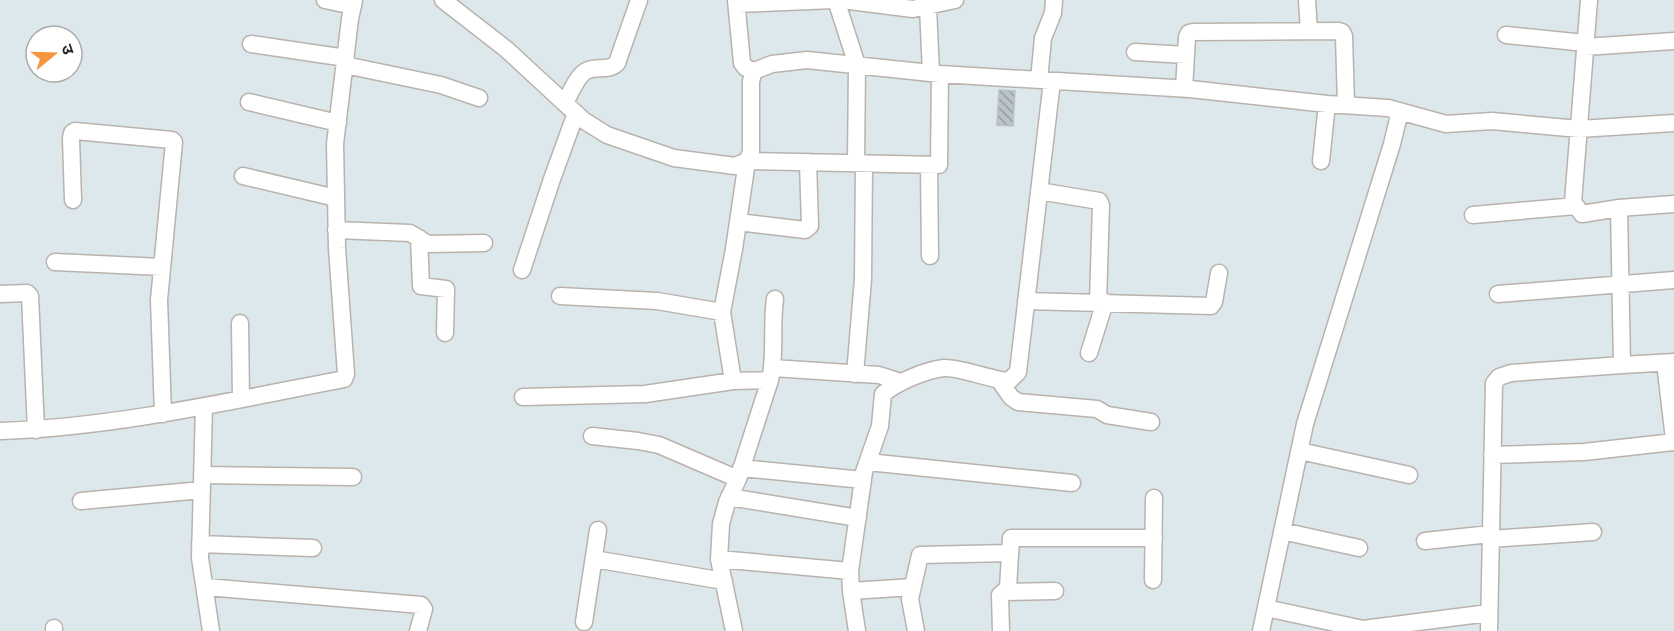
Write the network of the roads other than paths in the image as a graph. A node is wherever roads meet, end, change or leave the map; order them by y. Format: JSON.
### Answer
{"nodes":[{"id":1,"x":325,"y":0,"type":"edge"},
{"id":2,"x":443,"y":0,"type":"edge"},
{"id":3,"x":639,"y":0,"type":"edge"},
{"id":4,"x":835,"y":0,"type":"edge"},
{"id":5,"x":842,"y":0,"type":"edge"},
{"id":6,"x":955,"y":0,"type":"edge"},
{"id":7,"x":1054,"y":0,"type":"edge"},
{"id":8,"x":1306,"y":0,"type":"edge"},
{"id":9,"x":1588,"y":0,"type":"edge"},
{"id":10,"x":736,"y":2,"type":"edge"},
{"id":11,"x":354,"y":3,"type":"edge"},
{"id":12,"x":928,"y":7,"type":"junction"},
{"id":13,"x":1309,"y":31,"type":"junction"},
{"id":14,"x":1506,"y":35,"type":"dead end"},
{"id":15,"x":1674,"y":41,"type":"edge"},
{"id":16,"x":251,"y":44,"type":"dead end"},
{"id":17,"x":1585,"y":45,"type":"junction"},
{"id":18,"x":1135,"y":52,"type":"dead end"},
{"id":19,"x":1186,"y":54,"type":"junction"},
{"id":20,"x":345,"y":62,"type":"junction"},
{"id":21,"x":857,"y":66,"type":"junction"},
{"id":22,"x":754,"y":71,"type":"junction"},
{"id":23,"x":936,"y":74,"type":"junction"},
{"id":24,"x":1046,"y":81,"type":"junction"},
{"id":25,"x":1185,"y":89,"type":"junction"},
{"id":26,"x":479,"y":98,"type":"dead end"},
{"id":27,"x":249,"y":102,"type":"dead end"},
{"id":28,"x":1327,"y":104,"type":"junction"},
{"id":29,"x":1346,"y":105,"type":"junction"},
{"id":30,"x":571,"y":108,"type":"junction"},
{"id":31,"x":1400,"y":111,"type":"junction"},
{"id":32,"x":338,"y":123,"type":"junction"},
{"id":33,"x":1674,"y":123,"type":"edge"},
{"id":34,"x":1579,"y":129,"type":"junction"},
{"id":35,"x":747,"y":161,"type":"junction"},
{"id":36,"x":1321,"y":161,"type":"dead end"},
{"id":37,"x":808,"y":162,"type":"junction"},
{"id":38,"x":860,"y":163,"type":"junction"},
{"id":39,"x":929,"y":165,"type":"junction"},
{"id":40,"x":243,"y":176,"type":"dead end"},
{"id":41,"x":1039,"y":191,"type":"junction"},
{"id":42,"x":336,"y":198,"type":"junction"},
{"id":43,"x":73,"y":200,"type":"dead end"},
{"id":44,"x":1674,"y":204,"type":"edge"},
{"id":45,"x":1576,"y":206,"type":"junction"},
{"id":46,"x":1619,"y":208,"type":"junction"},
{"id":47,"x":1473,"y":214,"type":"dead end"},
{"id":48,"x":738,"y":222,"type":"junction"},
{"id":49,"x":336,"y":230,"type":"junction"},
{"id":50,"x":419,"y":238,"type":"junction"},
{"id":51,"x":484,"y":243,"type":"dead end"},
{"id":52,"x":930,"y":256,"type":"dead end"},
{"id":53,"x":55,"y":262,"type":"dead end"},
{"id":54,"x":162,"y":267,"type":"junction"},
{"id":55,"x":522,"y":270,"type":"dead end"},
{"id":56,"x":1219,"y":273,"type":"dead end"},
{"id":57,"x":1674,"y":280,"type":"edge"},
{"id":58,"x":1620,"y":285,"type":"junction"},
{"id":59,"x":0,"y":294,"type":"edge"},
{"id":60,"x":1498,"y":294,"type":"dead end"},
{"id":61,"x":560,"y":296,"type":"dead end"},
{"id":62,"x":775,"y":299,"type":"dead end"},
{"id":63,"x":1026,"y":301,"type":"junction"},
{"id":64,"x":1102,"y":302,"type":"junction"},
{"id":65,"x":722,"y":312,"type":"junction"},
{"id":66,"x":240,"y":323,"type":"dead end"},
{"id":67,"x":445,"y":333,"type":"dead end"},
{"id":68,"x":1089,"y":353,"type":"dead end"},
{"id":69,"x":1669,"y":362,"type":"edge"},
{"id":70,"x":1622,"y":365,"type":"junction"},
{"id":71,"x":771,"y":374,"type":"junction"},
{"id":72,"x":855,"y":374,"type":"junction"},
{"id":73,"x":999,"y":380,"type":"junction"},
{"id":74,"x":733,"y":381,"type":"junction"},
{"id":75,"x":901,"y":382,"type":"junction"},
{"id":76,"x":523,"y":397,"type":"dead end"},
{"id":77,"x":241,"y":399,"type":"junction"},
{"id":78,"x":204,"y":406,"type":"junction"},
{"id":79,"x":163,"y":414,"type":"junction"},
{"id":80,"x":1151,"y":422,"type":"dead end"},
{"id":81,"x":36,"y":430,"type":"junction"},
{"id":82,"x":0,"y":431,"type":"edge"},
{"id":83,"x":592,"y":436,"type":"dead end"},
{"id":84,"x":1674,"y":440,"type":"edge"},
{"id":85,"x":1300,"y":451,"type":"junction"},
{"id":86,"x":1492,"y":455,"type":"junction"},
{"id":87,"x":868,"y":462,"type":"junction"},
{"id":88,"x":739,"y":473,"type":"junction"},
{"id":89,"x":1409,"y":476,"type":"dead end"},
{"id":90,"x":353,"y":477,"type":"dead end"},
{"id":91,"x":863,"y":480,"type":"junction"},
{"id":92,"x":202,"y":482,"type":"junction"},
{"id":93,"x":1072,"y":483,"type":"dead end"},
{"id":94,"x":729,"y":497,"type":"junction"},
{"id":95,"x":1154,"y":498,"type":"dead end"},
{"id":96,"x":81,"y":501,"type":"dead end"},
{"id":97,"x":858,"y":518,"type":"junction"},
{"id":98,"x":598,"y":530,"type":"dead end"},
{"id":99,"x":1282,"y":531,"type":"junction"},
{"id":100,"x":1593,"y":532,"type":"dead end"},
{"id":101,"x":1490,"y":536,"type":"junction"},
{"id":102,"x":1154,"y":538,"type":"junction"},
{"id":103,"x":1425,"y":541,"type":"dead end"},
{"id":104,"x":200,"y":544,"type":"junction"},
{"id":105,"x":313,"y":548,"type":"dead end"},
{"id":106,"x":1359,"y":548,"type":"dead end"},
{"id":107,"x":1009,"y":554,"type":"junction"},
{"id":108,"x":594,"y":559,"type":"junction"},
{"id":109,"x":719,"y":559,"type":"junction"},
{"id":110,"x":850,"y":572,"type":"junction"},
{"id":111,"x":1153,"y":580,"type":"dead end"},
{"id":112,"x":724,"y":581,"type":"junction"},
{"id":113,"x":206,"y":587,"type":"junction"},
{"id":114,"x":913,"y":587,"type":"junction"},
{"id":115,"x":851,"y":591,"type":"junction"},
{"id":116,"x":1055,"y":591,"type":"dead end"},
{"id":117,"x":1005,"y":592,"type":"junction"},
{"id":118,"x":1266,"y":608,"type":"junction"},
{"id":119,"x":1489,"y":613,"type":"junction"},
{"id":120,"x":584,"y":622,"type":"dead end"},
{"id":121,"x":211,"y":631,"type":"edge"},
{"id":122,"x":418,"y":631,"type":"edge"},
{"id":123,"x":734,"y":631,"type":"edge"},
{"id":124,"x":857,"y":631,"type":"edge"},
{"id":125,"x":916,"y":631,"type":"edge"},
{"id":126,"x":1001,"y":631,"type":"edge"},
{"id":127,"x":1261,"y":631,"type":"edge"},
{"id":128,"x":1489,"y":631,"type":"edge"}],
"edges":[{"from":1,"to":11,"type":"street"},
{"from":2,"to":30,"type":"street"},
{"from":3,"to":30,"type":"street"},
{"from":4,"to":10,"type":"street"},
{"from":4,"to":21,"type":"street"},
{"from":5,"to":12,"type":"street"},
{"from":6,"to":12,"type":"street"},
{"from":7,"to":24,"type":"street"},
{"from":8,"to":13,"type":"street"},
{"from":9,"to":17,"type":"street"},
{"from":10,"to":22,"type":"street"},
{"from":11,"to":20,"type":"street"},
{"from":12,"to":23,"type":"street"},
{"from":13,"to":19,"type":"street"},
{"from":13,"to":29,"type":"street"},
{"from":14,"to":17,"type":"street"},
{"from":15,"to":17,"type":"street"},
{"from":16,"to":20,"type":"street"},
{"from":17,"to":34,"type":"street"},
{"from":18,"to":19,"type":"street"},
{"from":19,"to":25,"type":"street"},
{"from":20,"to":26,"type":"street"},
{"from":20,"to":32,"type":"street"},
{"from":21,"to":22,"type":"street"},
{"from":21,"to":23,"type":"street"},
{"from":21,"to":38,"type":"street"},
{"from":22,"to":35,"type":"street"},
{"from":23,"to":24,"type":"street"},
{"from":23,"to":39,"type":"street"},
{"from":24,"to":25,"type":"street"},
{"from":24,"to":41,"type":"street"},
{"from":25,"to":28,"type":"street"},
{"from":27,"to":32,"type":"street"},
{"from":28,"to":29,"type":"street"},
{"from":28,"to":36,"type":"street"},
{"from":29,"to":31,"type":"street"},
{"from":30,"to":35,"type":"street"},
{"from":30,"to":55,"type":"street"},
{"from":31,"to":34,"type":"street"},
{"from":31,"to":85,"type":"street"},
{"from":32,"to":42,"type":"street"},
{"from":33,"to":34,"type":"street"},
{"from":34,"to":45,"type":"street"},
{"from":35,"to":37,"type":"street"},
{"from":35,"to":48,"type":"street"},
{"from":37,"to":38,"type":"street"},
{"from":37,"to":48,"type":"street"},
{"from":38,"to":39,"type":"street"},
{"from":38,"to":72,"type":"street"},
{"from":39,"to":52,"type":"street"},
{"from":40,"to":42,"type":"street"},
{"from":41,"to":63,"type":"street"},
{"from":41,"to":64,"type":"street"},
{"from":42,"to":49,"type":"street"},
{"from":43,"to":54,"type":"street"},
{"from":44,"to":46,"type":"street"},
{"from":45,"to":46,"type":"street"},
{"from":45,"to":47,"type":"street"},
{"from":46,"to":58,"type":"street"},
{"from":48,"to":65,"type":"street"},
{"from":49,"to":50,"type":"street"},
{"from":49,"to":77,"type":"street"},
{"from":50,"to":51,"type":"street"},
{"from":50,"to":67,"type":"street"},
{"from":53,"to":54,"type":"street"},
{"from":54,"to":79,"type":"street"},
{"from":56,"to":64,"type":"street"},
{"from":57,"to":58,"type":"street"},
{"from":58,"to":60,"type":"street"},
{"from":58,"to":70,"type":"street"},
{"from":59,"to":81,"type":"street"},
{"from":61,"to":65,"type":"street"},
{"from":62,"to":71,"type":"street"},
{"from":63,"to":64,"type":"street"},
{"from":63,"to":73,"type":"street"},
{"from":64,"to":68,"type":"street"},
{"from":65,"to":74,"type":"street"},
{"from":66,"to":77,"type":"street"},
{"from":69,"to":70,"type":"street"},
{"from":69,"to":84,"type":"street"},
{"from":70,"to":86,"type":"street"},
{"from":71,"to":72,"type":"street"},
{"from":71,"to":74,"type":"street"},
{"from":71,"to":88,"type":"street"},
{"from":72,"to":75,"type":"street"},
{"from":73,"to":75,"type":"street"},
{"from":73,"to":80,"type":"street"},
{"from":74,"to":76,"type":"street"},
{"from":75,"to":87,"type":"street"},
{"from":77,"to":78,"type":"street"},
{"from":78,"to":79,"type":"street"},
{"from":78,"to":92,"type":"street"},
{"from":79,"to":81,"type":"street"},
{"from":81,"to":82,"type":"street"},
{"from":83,"to":88,"type":"street"},
{"from":84,"to":86,"type":"street"},
{"from":85,"to":89,"type":"street"},
{"from":85,"to":99,"type":"street"},
{"from":86,"to":101,"type":"street"},
{"from":87,"to":91,"type":"street"},
{"from":87,"to":93,"type":"street"},
{"from":88,"to":91,"type":"street"},
{"from":88,"to":94,"type":"street"},
{"from":90,"to":92,"type":"street"},
{"from":91,"to":97,"type":"street"},
{"from":92,"to":96,"type":"street"},
{"from":92,"to":104,"type":"street"},
{"from":94,"to":97,"type":"street"},
{"from":94,"to":109,"type":"street"},
{"from":95,"to":102,"type":"street"},
{"from":97,"to":110,"type":"street"},
{"from":98,"to":108,"type":"street"},
{"from":99,"to":106,"type":"street"},
{"from":99,"to":118,"type":"street"},
{"from":100,"to":101,"type":"street"},
{"from":101,"to":103,"type":"street"},
{"from":101,"to":119,"type":"street"},
{"from":102,"to":107,"type":"street"},
{"from":102,"to":111,"type":"street"},
{"from":104,"to":105,"type":"street"},
{"from":104,"to":113,"type":"street"},
{"from":107,"to":114,"type":"street"},
{"from":107,"to":117,"type":"street"},
{"from":108,"to":112,"type":"street"},
{"from":108,"to":120,"type":"street"},
{"from":109,"to":110,"type":"street"},
{"from":109,"to":112,"type":"street"},
{"from":110,"to":115,"type":"street"},
{"from":112,"to":123,"type":"street"},
{"from":113,"to":121,"type":"street"},
{"from":113,"to":122,"type":"street"},
{"from":114,"to":115,"type":"street"},
{"from":114,"to":125,"type":"street"},
{"from":115,"to":124,"type":"street"},
{"from":116,"to":117,"type":"street"},
{"from":117,"to":126,"type":"street"},
{"from":118,"to":119,"type":"street"},
{"from":118,"to":127,"type":"street"},
{"from":119,"to":128,"type":"street"}]}
